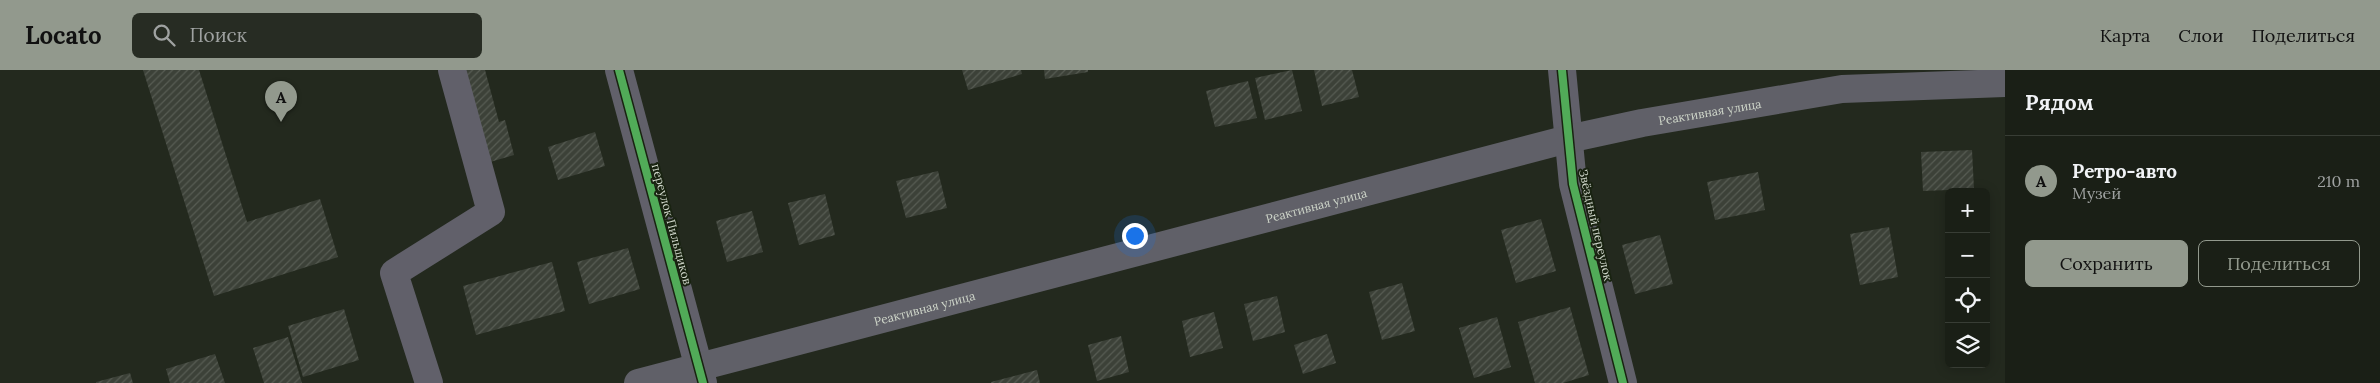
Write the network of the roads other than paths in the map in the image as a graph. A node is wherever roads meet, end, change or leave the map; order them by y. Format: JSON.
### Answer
{"nodes":[{"id":1,"x":452,"y":70,"type":"edge"},
{"id":2,"x":619,"y":70,"type":"edge"},
{"id":3,"x":1562,"y":70,"type":"edge"},
{"id":4,"x":2005,"y":83,"type":"edge"},
{"id":5,"x":1568,"y":139,"type":"junction"},
{"id":6,"x":700,"y":375,"type":"edge"},
{"id":7,"x":429,"y":383,"type":"edge"},
{"id":8,"x":638,"y":383,"type":"edge"},
{"id":9,"x":1623,"y":383,"type":"edge"}],
"edges":[{"from":1,"to":7,"type":"street"},
{"from":2,"to":6,"type":"street","name":"переулок Пильщиков"},
{"from":3,"to":5,"type":"street","name":"Звёздный переулок"},
{"from":4,"to":5,"type":"main road","name":"Реактивная улица"},
{"from":5,"to":6,"type":"main road","name":"Реактивная улица"},
{"from":5,"to":9,"type":"street","name":"Звёздный переулок"},
{"from":6,"to":8,"type":"main road","name":"Реактивная улица"}]}
